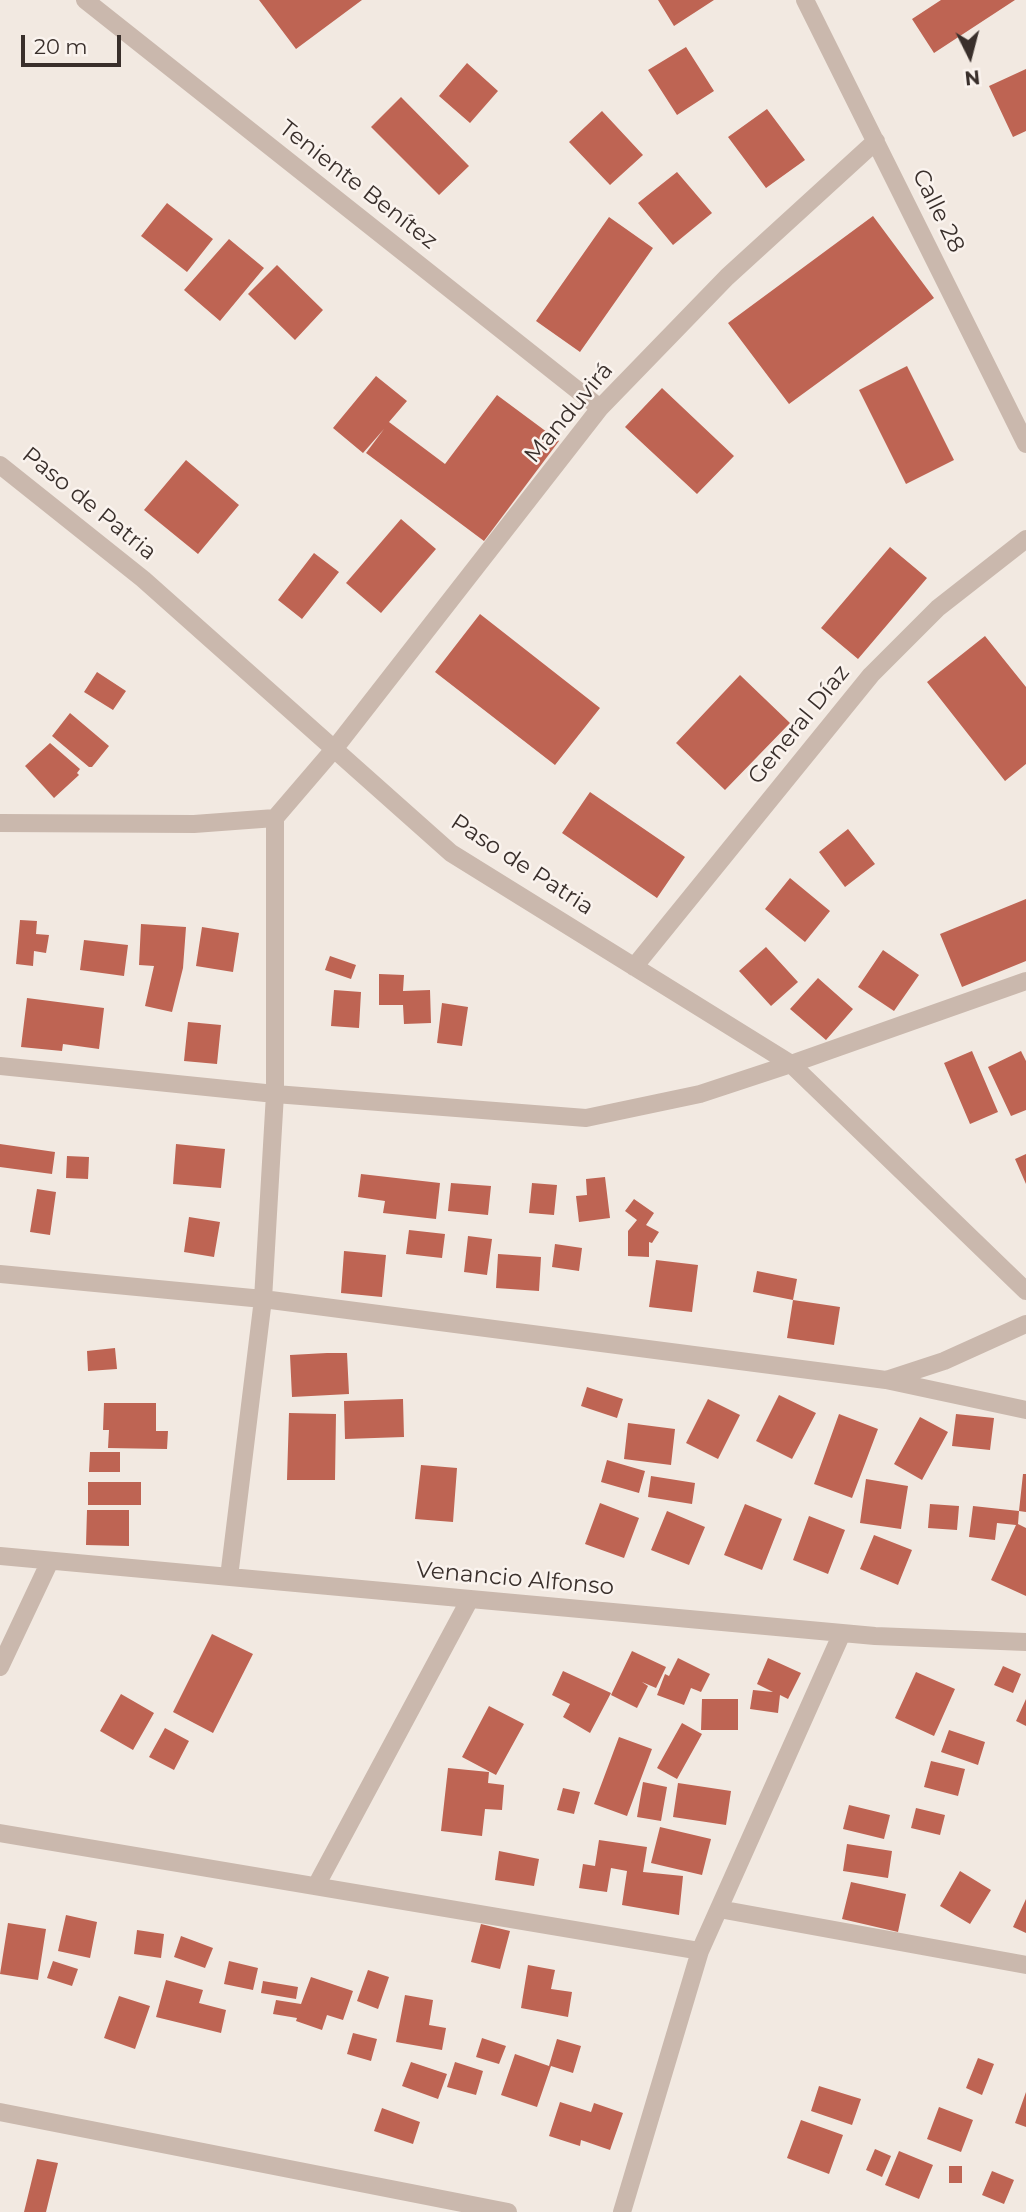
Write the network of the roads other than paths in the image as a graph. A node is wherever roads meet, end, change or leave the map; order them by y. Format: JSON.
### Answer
{"nodes":[{"id":1,"x":85,"y":0,"type":"edge"},
{"id":2,"x":805,"y":0,"type":"edge"},
{"id":3,"x":876,"y":141,"type":"junction"},
{"id":4,"x":600,"y":408,"type":"junction"},
{"id":5,"x":1026,"y":444,"type":"edge"},
{"id":6,"x":0,"y":465,"type":"edge"},
{"id":7,"x":1026,"y":539,"type":"edge"},
{"id":8,"x":335,"y":748,"type":"junction"},
{"id":9,"x":275,"y":817,"type":"junction"},
{"id":10,"x":0,"y":822,"type":"edge"},
{"id":11,"x":634,"y":967,"type":"junction"},
{"id":12,"x":1026,"y":981,"type":"edge"},
{"id":13,"x":791,"y":1064,"type":"junction"},
{"id":14,"x":0,"y":1066,"type":"edge"},
{"id":15,"x":275,"y":1094,"type":"junction"},
{"id":16,"x":0,"y":1274,"type":"edge"},
{"id":17,"x":1026,"y":1291,"type":"edge"},
{"id":18,"x":263,"y":1299,"type":"junction"},
{"id":19,"x":1026,"y":1324,"type":"edge"},
{"id":20,"x":886,"y":1380,"type":"junction"},
{"id":21,"x":1026,"y":1410,"type":"edge"},
{"id":22,"x":0,"y":1556,"type":"edge"},
{"id":23,"x":50,"y":1561,"type":"junction"},
{"id":24,"x":229,"y":1577,"type":"junction"},
{"id":25,"x":470,"y":1599,"type":"junction"},
{"id":26,"x":842,"y":1633,"type":"junction"},
{"id":27,"x":1026,"y":1642,"type":"edge"},
{"id":28,"x":0,"y":1667,"type":"edge"},
{"id":29,"x":0,"y":1833,"type":"edge"},
{"id":30,"x":316,"y":1886,"type":"junction"},
{"id":31,"x":719,"y":1909,"type":"junction"},
{"id":32,"x":700,"y":1951,"type":"junction"},
{"id":33,"x":1026,"y":1965,"type":"edge"},
{"id":34,"x":0,"y":2112,"type":"edge"},
{"id":35,"x":508,"y":2212,"type":"edge"},
{"id":36,"x":622,"y":2212,"type":"edge"}],
"edges":[{"from":1,"to":4,"type":"street","name":"Teniente Benítez"},
{"from":2,"to":3,"type":"street","name":"Calle 28"},
{"from":3,"to":4,"type":"street","name":"Manduvirá"},
{"from":3,"to":5,"type":"street","name":"Calle 28"},
{"from":4,"to":8,"type":"street","name":"Manduvirá"},
{"from":6,"to":8,"type":"street","name":"Paso de Patria"},
{"from":7,"to":11,"type":"street","name":"General Díaz"},
{"from":8,"to":9,"type":"street","name":"Manduvirá"},
{"from":8,"to":11,"type":"street","name":"Paso de Patria"},
{"from":9,"to":10,"type":"street"},
{"from":9,"to":15,"type":"street"},
{"from":11,"to":13,"type":"street","name":"Paso de Patria"},
{"from":12,"to":13,"type":"street"},
{"from":13,"to":15,"type":"street"},
{"from":13,"to":17,"type":"street","name":"Paso de Patria"},
{"from":14,"to":15,"type":"street"},
{"from":15,"to":18,"type":"street"},
{"from":16,"to":18,"type":"street"},
{"from":18,"to":20,"type":"street"},
{"from":18,"to":24,"type":"street"},
{"from":19,"to":20,"type":"street"},
{"from":20,"to":21,"type":"street"},
{"from":22,"to":23,"type":"street","name":"Venancio Alfonso"},
{"from":23,"to":24,"type":"street","name":"Venancio Alfonso"},
{"from":23,"to":28,"type":"street"},
{"from":24,"to":25,"type":"street","name":"Venancio Alfonso"},
{"from":25,"to":26,"type":"street","name":"Venancio Alfonso"},
{"from":25,"to":30,"type":"street"},
{"from":26,"to":27,"type":"street","name":"Venancio Alfonso"},
{"from":26,"to":31,"type":"street"},
{"from":29,"to":30,"type":"street"},
{"from":30,"to":32,"type":"street"},
{"from":31,"to":32,"type":"street"},
{"from":31,"to":33,"type":"street"},
{"from":32,"to":36,"type":"street"},
{"from":34,"to":35,"type":"street"}]}
